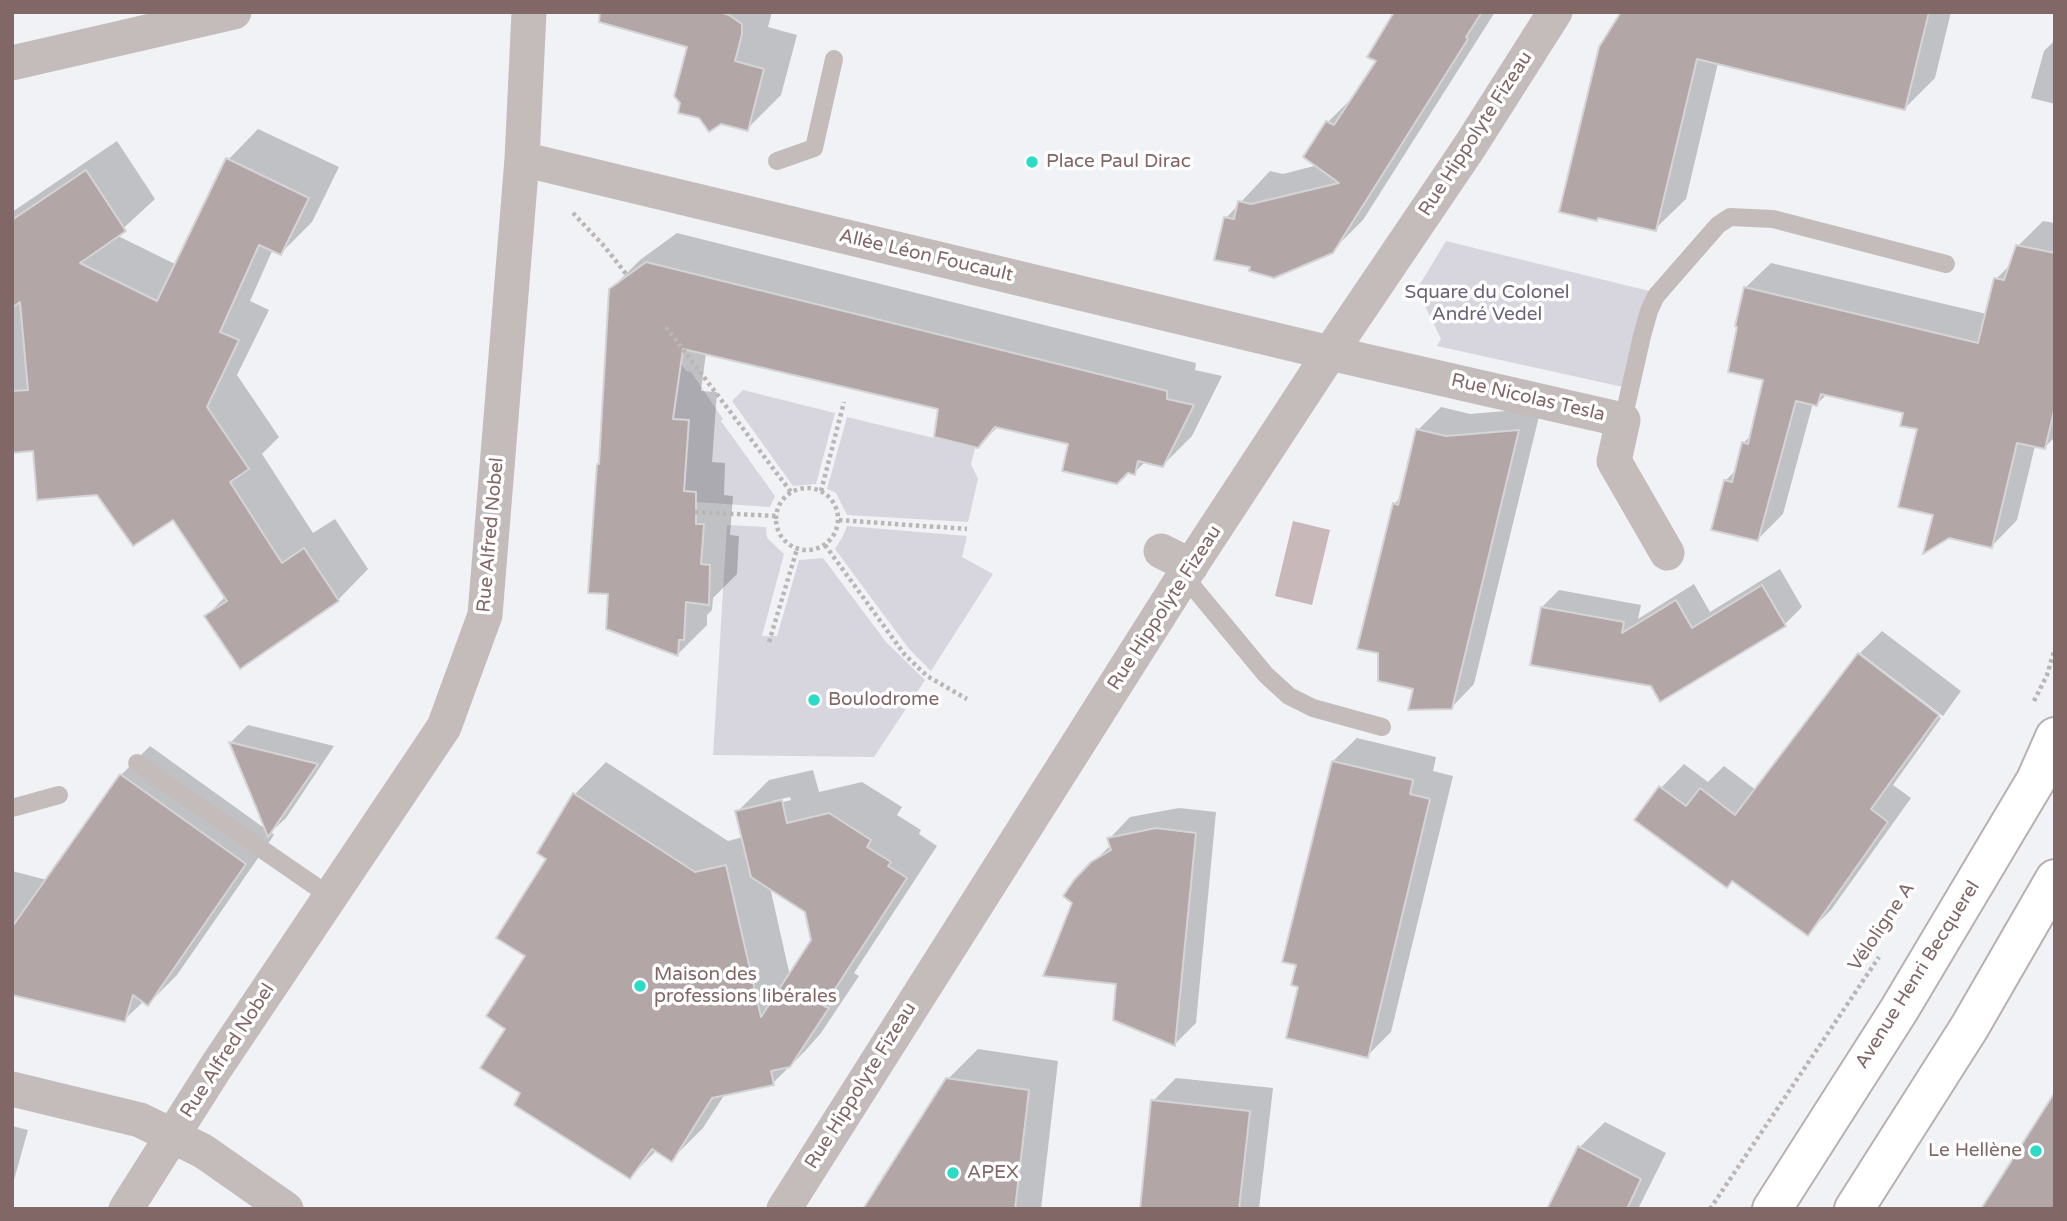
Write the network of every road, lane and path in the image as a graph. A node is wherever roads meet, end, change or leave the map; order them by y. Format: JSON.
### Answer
{"nodes":[{"id":1,"x":234,"y":12,"type":"edge"},
{"id":2,"x":529,"y":12,"type":"edge"},
{"id":3,"x":1555,"y":12,"type":"edge"},
{"id":4,"x":834,"y":59,"type":"dead end"},
{"id":5,"x":12,"y":64,"type":"edge"},
{"id":6,"x":522,"y":159,"type":"junction"},
{"id":7,"x":777,"y":161,"type":"dead end"},
{"id":8,"x":568,"y":208,"type":"dead end"},
{"id":9,"x":1946,"y":264,"type":"dead end"},
{"id":10,"x":627,"y":275,"type":"dead end"},
{"id":11,"x":666,"y":327,"type":"dead end"},
{"id":12,"x":1330,"y":353,"type":"junction"},
{"id":13,"x":844,"y":402,"type":"dead end"},
{"id":14,"x":1623,"y":421,"type":"junction"},
{"id":15,"x":821,"y":491,"type":"junction"},
{"id":16,"x":791,"y":492,"type":"junction"},
{"id":17,"x":695,"y":512,"type":"dead end"},
{"id":18,"x":776,"y":516,"type":"junction"},
{"id":19,"x":839,"y":520,"type":"junction"},
{"id":20,"x":967,"y":529,"type":"dead end"},
{"id":21,"x":825,"y":545,"type":"junction"},
{"id":22,"x":797,"y":549,"type":"junction"},
{"id":23,"x":1667,"y":553,"type":"dead end"},
{"id":24,"x":1179,"y":564,"type":"junction"},
{"id":25,"x":769,"y":642,"type":"dead end"},
{"id":26,"x":2055,"y":648,"type":"edge"},
{"id":27,"x":967,"y":699,"type":"dead end"},
{"id":28,"x":2042,"y":724,"type":"edge"},
{"id":29,"x":1382,"y":727,"type":"dead end"},
{"id":30,"x":137,"y":763,"type":"dead end"},
{"id":31,"x":58,"y":795,"type":"dead end"},
{"id":32,"x":12,"y":808,"type":"edge"},
{"id":33,"x":2055,"y":879,"type":"edge"},
{"id":34,"x":331,"y":897,"type":"junction"},
{"id":35,"x":1886,"y":946,"type":"dead end"},
{"id":36,"x":12,"y":1089,"type":"edge"},
{"id":37,"x":173,"y":1135,"type":"junction"},
{"id":38,"x":125,"y":1209,"type":"edge"},
{"id":39,"x":286,"y":1209,"type":"edge"},
{"id":40,"x":784,"y":1209,"type":"edge"},
{"id":41,"x":1710,"y":1209,"type":"edge"},
{"id":42,"x":1772,"y":1209,"type":"edge"},
{"id":43,"x":1854,"y":1209,"type":"edge"}],
"edges":[{"from":1,"to":5,"type":"street"},
{"from":2,"to":6,"type":"street","name":"Rue Alfred Nobel"},
{"from":3,"to":12,"type":"street","name":"Rue Hippolyte Fizeau"},
{"from":4,"to":7,"type":"lane"},
{"from":6,"to":12,"type":"street","name":"Allée Léon Foucault"},
{"from":6,"to":34,"type":"street","name":"Rue Alfred Nobel"},
{"from":8,"to":10,"type":"path"},
{"from":9,"to":14,"type":"lane"},
{"from":11,"to":16,"type":"path"},
{"from":12,"to":14,"type":"street","name":"Rue Nicolas Tesla"},
{"from":12,"to":24,"type":"street","name":"Rue Hippolyte Fizeau"},
{"from":13,"to":15,"type":"path"},
{"from":14,"to":23,"type":"street","name":"Rue Nicolas Tesla"},
{"from":15,"to":16,"type":"path"},
{"from":15,"to":19,"type":"path"},
{"from":16,"to":18,"type":"path"},
{"from":17,"to":18,"type":"path"},
{"from":18,"to":22,"type":"path"},
{"from":19,"to":20,"type":"path"},
{"from":19,"to":21,"type":"path"},
{"from":21,"to":22,"type":"path"},
{"from":21,"to":27,"type":"path"},
{"from":22,"to":25,"type":"path"},
{"from":24,"to":29,"type":"lane"},
{"from":24,"to":40,"type":"street","name":"Rue Hippolyte Fizeau"},
{"from":26,"to":28,"type":"path"},
{"from":28,"to":42,"type":"main road","name":"Avenue Henri Becquerel"},
{"from":30,"to":34,"type":"lane"},
{"from":31,"to":32,"type":"lane"},
{"from":33,"to":43,"type":"main road"},
{"from":34,"to":37,"type":"street","name":"Rue Alfred Nobel"},
{"from":35,"to":41,"type":"path","name":"Véloligne A"},
{"from":36,"to":37,"type":"street"},
{"from":37,"to":38,"type":"street","name":"Rue Alfred Nobel"},
{"from":37,"to":39,"type":"street"}]}
